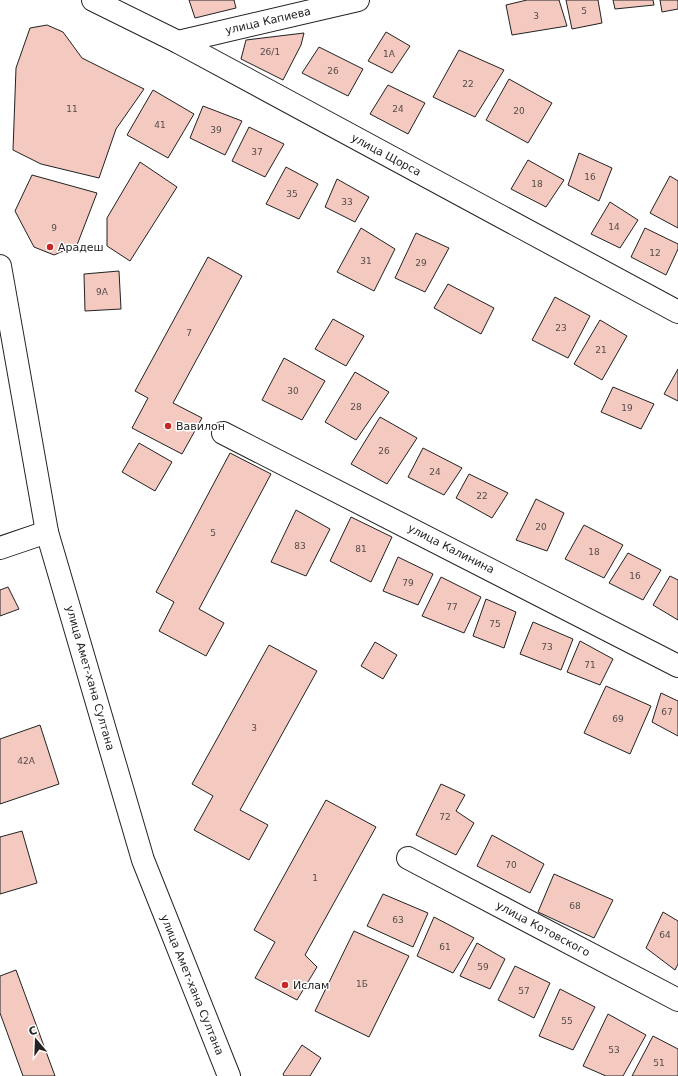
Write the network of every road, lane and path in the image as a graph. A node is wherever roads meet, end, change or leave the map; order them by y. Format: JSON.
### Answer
{"nodes":[{"id":1,"x":93,"y":0,"type":"edge"},
{"id":2,"x":358,"y":0,"type":"edge"},
{"id":3,"x":178,"y":42,"type":"junction"},
{"id":4,"x":0,"y":266,"type":"edge"},
{"id":5,"x":678,"y":312,"type":"edge"},
{"id":6,"x":223,"y":433,"type":"dead end"},
{"id":7,"x":47,"y":532,"type":"junction"},
{"id":8,"x":0,"y":548,"type":"edge"},
{"id":9,"x":678,"y":666,"type":"edge"},
{"id":10,"x":408,"y":858,"type":"dead end"},
{"id":11,"x":678,"y":1000,"type":"edge"},
{"id":12,"x":228,"y":1076,"type":"edge"}],
"edges":[{"from":1,"to":3,"type":"street","name":"улица Щорса"},
{"from":2,"to":3,"type":"street","name":"улица Капиева"},
{"from":3,"to":5,"type":"street","name":"улица Щорса"},
{"from":4,"to":7,"type":"street","name":"улица Амет-хана Султана"},
{"from":6,"to":9,"type":"street","name":"улица Калинина"},
{"from":7,"to":8,"type":"street"},
{"from":7,"to":12,"type":"street","name":"улица Амет-хана Султана"},
{"from":10,"to":11,"type":"street","name":"улица Котовского"}]}
